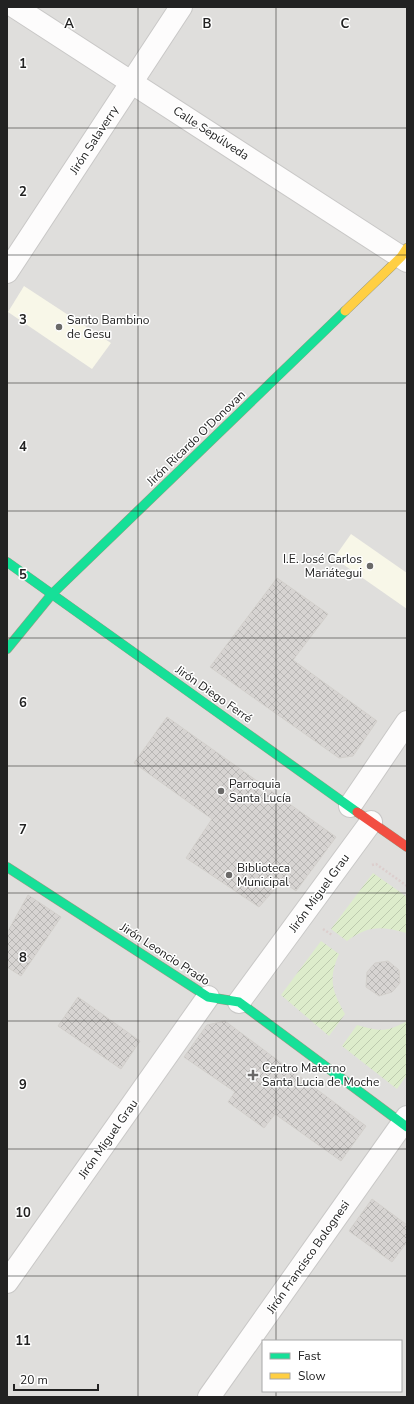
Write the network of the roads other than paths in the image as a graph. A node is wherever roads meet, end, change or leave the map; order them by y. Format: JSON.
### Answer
{"nodes":[{"id":1,"x":15,"y":7,"type":"edge"},
{"id":2,"x":181,"y":7,"type":"edge"},
{"id":3,"x":132,"y":82,"type":"junction"},
{"id":4,"x":405,"y":255,"type":"edge"},
{"id":5,"x":7,"y":272,"type":"edge"},
{"id":6,"x":7,"y":562,"type":"edge"},
{"id":7,"x":52,"y":594,"type":"junction"},
{"id":8,"x":7,"y":649,"type":"edge"},
{"id":9,"x":407,"y":722,"type":"edge"},
{"id":10,"x":350,"y":806,"type":"junction"},
{"id":11,"x":371,"y":822,"type":"junction"},
{"id":12,"x":407,"y":847,"type":"edge"},
{"id":13,"x":7,"y":868,"type":"edge"},
{"id":14,"x":208,"y":997,"type":"junction"},
{"id":15,"x":239,"y":1002,"type":"junction"},
{"id":16,"x":406,"y":1122,"type":"edge"},
{"id":17,"x":7,"y":1282,"type":"edge"},
{"id":18,"x":209,"y":1397,"type":"edge"}],
"edges":[{"from":1,"to":3,"type":"street","name":"Calle Sepúlveda"},
{"from":2,"to":3,"type":"street","name":"Jirón Salaverry"},
{"from":3,"to":4,"type":"street","name":"Calle Sepúlveda"},
{"from":3,"to":5,"type":"street","name":"Jirón Salaverry"},
{"from":4,"to":7,"type":"street","name":"Jirón Ricardo O'Donovan"},
{"from":6,"to":7,"type":"street","name":"Jirón Diego Ferré"},
{"from":7,"to":8,"type":"street","name":"Jirón Ricardo O'Donovan"},
{"from":7,"to":10,"type":"street","name":"Jirón Diego Ferré"},
{"from":9,"to":10,"type":"street"},
{"from":10,"to":11,"type":"street","name":"Jirón Diego Ferré"},
{"from":11,"to":12,"type":"street","name":"Jirón Diego Ferré"},
{"from":11,"to":15,"type":"street","name":"Jirón Miguel Grau"},
{"from":13,"to":14,"type":"street","name":"Jirón Leoncio Prado"},
{"from":14,"to":15,"type":"street","name":"Jirón Leoncio Prado"},
{"from":14,"to":17,"type":"street","name":"Jirón Miguel Grau"},
{"from":15,"to":16,"type":"street","name":"Jirón Leoncio Prado"},
{"from":16,"to":18,"type":"street","name":"Jirón Francisco Bolognesi"}]}
